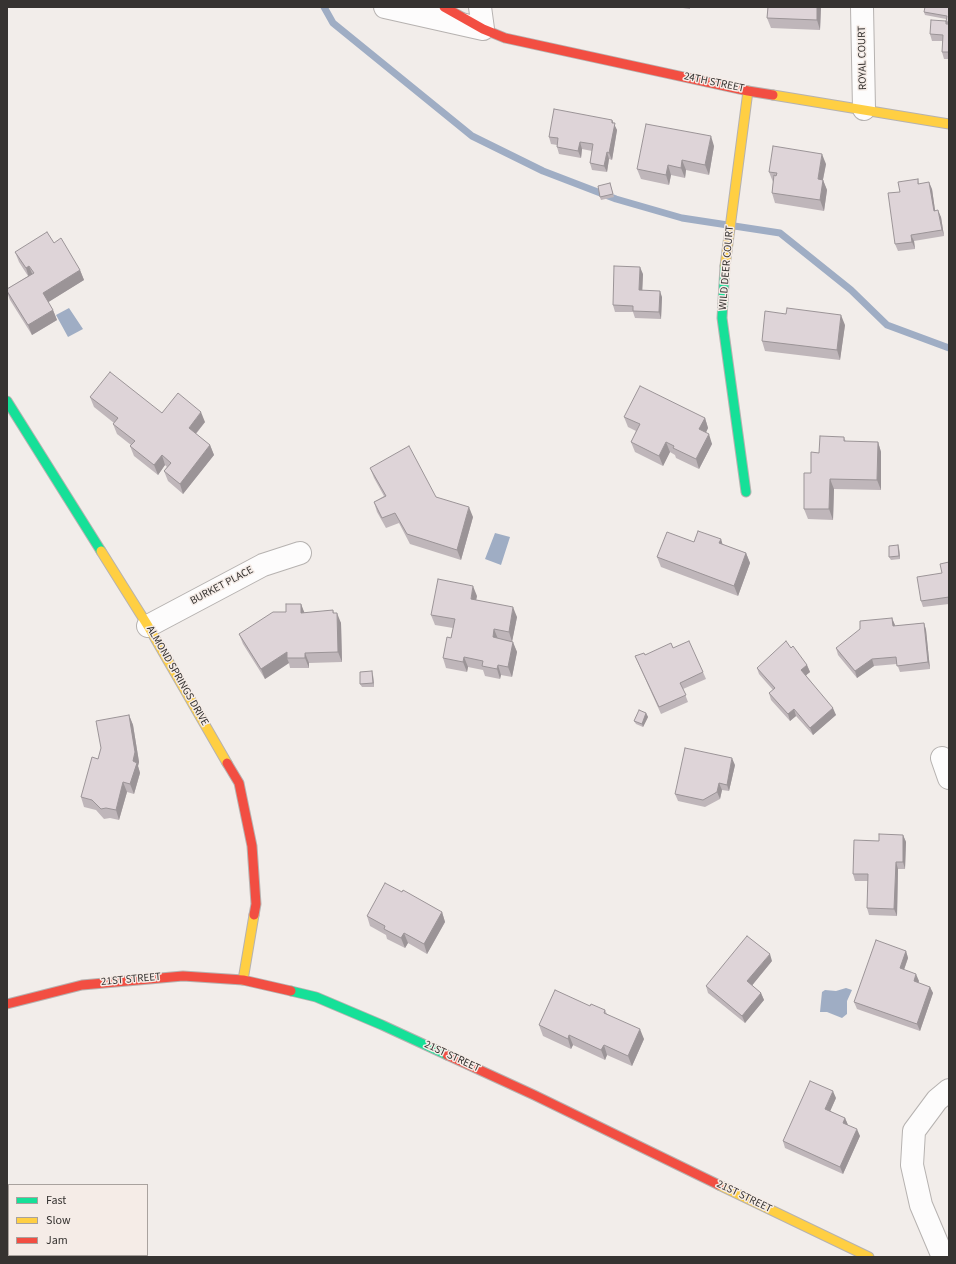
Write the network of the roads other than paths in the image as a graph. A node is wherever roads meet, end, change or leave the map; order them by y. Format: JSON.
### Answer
{"nodes":[{"id":1,"x":386,"y":7,"type":"edge"},
{"id":2,"x":444,"y":7,"type":"edge"},
{"id":3,"x":480,"y":7,"type":"edge"},
{"id":4,"x":862,"y":7,"type":"edge"},
{"id":5,"x":483,"y":29,"type":"junction"},
{"id":6,"x":748,"y":91,"type":"junction"},
{"id":7,"x":864,"y":109,"type":"junction"},
{"id":8,"x":949,"y":124,"type":"edge"},
{"id":9,"x":7,"y":401,"type":"edge"},
{"id":10,"x":746,"y":492,"type":"dead end"},
{"id":11,"x":300,"y":553,"type":"dead end"},
{"id":12,"x":148,"y":626,"type":"junction"},
{"id":13,"x":243,"y":980,"type":"junction"},
{"id":14,"x":7,"y":1004,"type":"edge"},
{"id":15,"x":949,"y":1090,"type":"edge"},
{"id":16,"x":869,"y":1257,"type":"edge"},
{"id":17,"x":942,"y":1257,"type":"edge"}],
"edges":[{"from":1,"to":5,"type":"street"},
{"from":2,"to":5,"type":"street","name":"24TH STREET"},
{"from":3,"to":5,"type":"street"},
{"from":4,"to":7,"type":"street","name":"ROYAL COURT"},
{"from":5,"to":6,"type":"street","name":"24TH STREET"},
{"from":6,"to":7,"type":"street","name":"24TH STREET"},
{"from":6,"to":10,"type":"street","name":"WILD DEER COURT"},
{"from":7,"to":8,"type":"street","name":"24TH STREET"},
{"from":9,"to":12,"type":"street","name":"ALMOND SPRINGS DRIVE"},
{"from":11,"to":12,"type":"street","name":"BURKET PLACE"},
{"from":12,"to":13,"type":"street","name":"ALMOND SPRINGS DRIVE"},
{"from":13,"to":14,"type":"street","name":"21ST STREET"},
{"from":13,"to":16,"type":"street","name":"21ST STREET"},
{"from":15,"to":17,"type":"street"}]}
